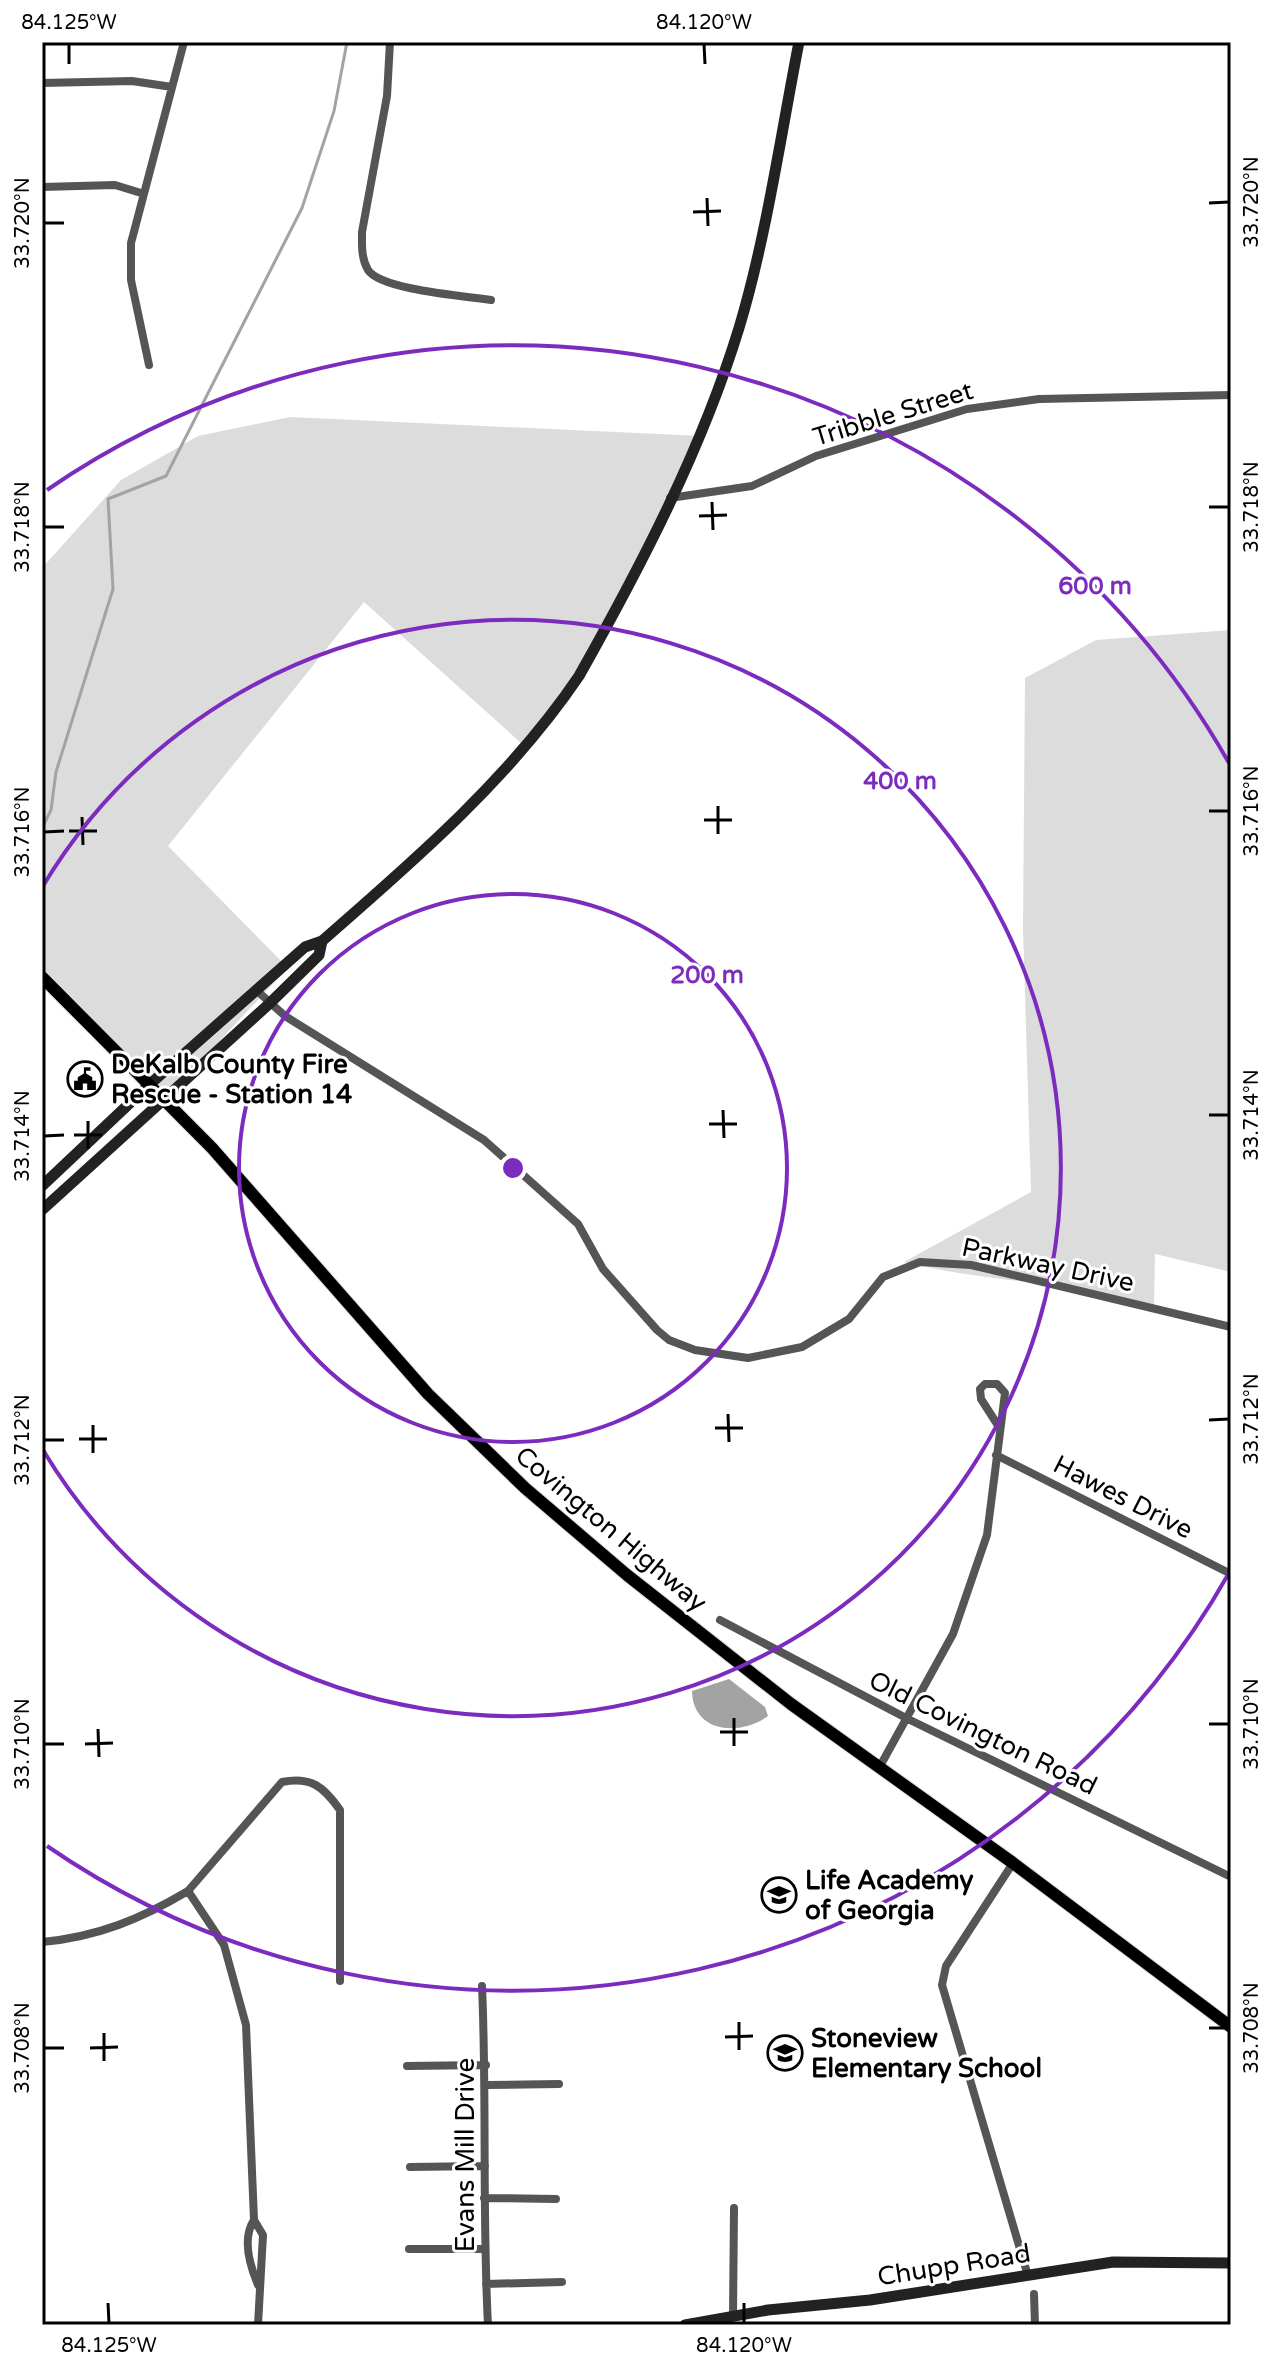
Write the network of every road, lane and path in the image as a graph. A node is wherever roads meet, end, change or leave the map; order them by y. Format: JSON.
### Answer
{"nodes":[{"id":1,"x":184,"y":42,"type":"edge"},
{"id":2,"x":390,"y":42,"type":"edge"},
{"id":3,"x":799,"y":42,"type":"edge"},
{"id":4,"x":42,"y":83,"type":"edge"},
{"id":5,"x":172,"y":87,"type":"junction"},
{"id":6,"x":42,"y":187,"type":"edge"},
{"id":7,"x":141,"y":193,"type":"junction"},
{"id":8,"x":491,"y":300,"type":"dead end"},
{"id":9,"x":149,"y":365,"type":"dead end"},
{"id":10,"x":1231,"y":395,"type":"edge"},
{"id":11,"x":669,"y":498,"type":"junction"},
{"id":12,"x":322,"y":941,"type":"junction"},
{"id":13,"x":42,"y":977,"type":"edge"},
{"id":14,"x":256,"y":990,"type":"junction"},
{"id":15,"x":269,"y":1004,"type":"junction"},
{"id":16,"x":149,"y":1085,"type":"junction"},
{"id":17,"x":164,"y":1100,"type":"junction"},
{"id":18,"x":42,"y":1186,"type":"edge"},
{"id":19,"x":42,"y":1210,"type":"edge"},
{"id":20,"x":1231,"y":1327,"type":"edge"},
{"id":21,"x":999,"y":1427,"type":"junction"},
{"id":22,"x":996,"y":1455,"type":"junction"},
{"id":23,"x":1231,"y":1574,"type":"edge"},
{"id":24,"x":720,"y":1620,"type":"dead end"},
{"id":25,"x":908,"y":1719,"type":"junction"},
{"id":26,"x":879,"y":1768,"type":"junction"},
{"id":27,"x":1013,"y":1863,"type":"junction"},
{"id":28,"x":1231,"y":1877,"type":"edge"},
{"id":29,"x":188,"y":1891,"type":"junction"},
{"id":30,"x":42,"y":1942,"type":"edge"},
{"id":31,"x":340,"y":1981,"type":"dead end"},
{"id":32,"x":482,"y":1986,"type":"dead end"},
{"id":33,"x":1231,"y":2027,"type":"edge"},
{"id":34,"x":486,"y":2065,"type":"junction"},
{"id":35,"x":407,"y":2066,"type":"dead end"},
{"id":36,"x":559,"y":2084,"type":"dead end"},
{"id":37,"x":487,"y":2085,"type":"junction"},
{"id":38,"x":485,"y":2166,"type":"junction"},
{"id":39,"x":410,"y":2167,"type":"dead end"},
{"id":40,"x":484,"y":2198,"type":"junction"},
{"id":41,"x":556,"y":2199,"type":"dead end"},
{"id":42,"x":734,"y":2208,"type":"dead end"},
{"id":43,"x":254,"y":2220,"type":"junction"},
{"id":44,"x":409,"y":2249,"type":"dead end"},
{"id":45,"x":484,"y":2249,"type":"junction"},
{"id":46,"x":1231,"y":2263,"type":"edge"},
{"id":47,"x":1028,"y":2276,"type":"junction"},
{"id":48,"x":562,"y":2282,"type":"dead end"},
{"id":49,"x":486,"y":2284,"type":"junction"},
{"id":50,"x":258,"y":2285,"type":"junction"},
{"id":51,"x":1034,"y":2294,"type":"dead end"},
{"id":52,"x":733,"y":2316,"type":"junction"},
{"id":53,"x":258,"y":2325,"type":"edge"},
{"id":54,"x":488,"y":2325,"type":"edge"},
{"id":55,"x":685,"y":2325,"type":"edge"},
{"id":56,"x":1035,"y":2325,"type":"edge"}],
"edges":[{"from":1,"to":5,"type":"street"},
{"from":2,"to":8,"type":"street"},
{"from":3,"to":11,"type":"main road"},
{"from":4,"to":5,"type":"street"},
{"from":5,"to":7,"type":"street"},
{"from":6,"to":7,"type":"street"},
{"from":7,"to":9,"type":"street"},
{"from":10,"to":11,"type":"street","name":"Tribble Street"},
{"from":11,"to":12,"type":"main road"},
{"from":12,"to":14,"type":"main road"},
{"from":12,"to":15,"type":"main road"},
{"from":13,"to":16,"type":"main road","name":"Covington Highway"},
{"from":14,"to":15,"type":"street","name":"Parkway Drive"},
{"from":14,"to":16,"type":"main road"},
{"from":15,"to":17,"type":"main road"},
{"from":15,"to":20,"type":"street","name":"Parkway Drive"},
{"from":16,"to":17,"type":"main road","name":"Covington Highway"},
{"from":16,"to":18,"type":"main road"},
{"from":17,"to":19,"type":"main road"},
{"from":17,"to":26,"type":"main road","name":"Covington Highway"},
{"from":21,"to":21,"type":"street"},
{"from":21,"to":22,"type":"street"},
{"from":22,"to":23,"type":"street","name":"Hawes Drive"},
{"from":22,"to":25,"type":"street"},
{"from":24,"to":25,"type":"street","name":"Old Covington Road"},
{"from":25,"to":26,"type":"street"},
{"from":25,"to":28,"type":"street","name":"Old Covington Road"},
{"from":26,"to":27,"type":"main road","name":"Covington Highway"},
{"from":27,"to":33,"type":"main road","name":"Covington Highway"},
{"from":27,"to":47,"type":"street"},
{"from":29,"to":30,"type":"street"},
{"from":29,"to":31,"type":"street"},
{"from":29,"to":43,"type":"street"},
{"from":32,"to":34,"type":"street","name":"Evans Mill Drive"},
{"from":34,"to":35,"type":"street"},
{"from":34,"to":37,"type":"street","name":"Evans Mill Drive"},
{"from":36,"to":37,"type":"street"},
{"from":37,"to":38,"type":"street","name":"Evans Mill Drive"},
{"from":38,"to":39,"type":"street"},
{"from":38,"to":40,"type":"street","name":"Evans Mill Drive"},
{"from":40,"to":41,"type":"street"},
{"from":40,"to":45,"type":"street","name":"Evans Mill Drive"},
{"from":42,"to":52,"type":"street"},
{"from":43,"to":50,"type":"street"},
{"from":43,"to":50,"type":"street"},
{"from":44,"to":45,"type":"street"},
{"from":45,"to":49,"type":"street","name":"Evans Mill Drive"},
{"from":46,"to":47,"type":"main road","name":"Chupp Road"},
{"from":47,"to":52,"type":"main road","name":"Chupp Road"},
{"from":48,"to":49,"type":"street"},
{"from":49,"to":54,"type":"street","name":"Evans Mill Drive"},
{"from":50,"to":53,"type":"street"},
{"from":51,"to":56,"type":"street"},
{"from":52,"to":55,"type":"main road","name":"Chupp Road"}]}
